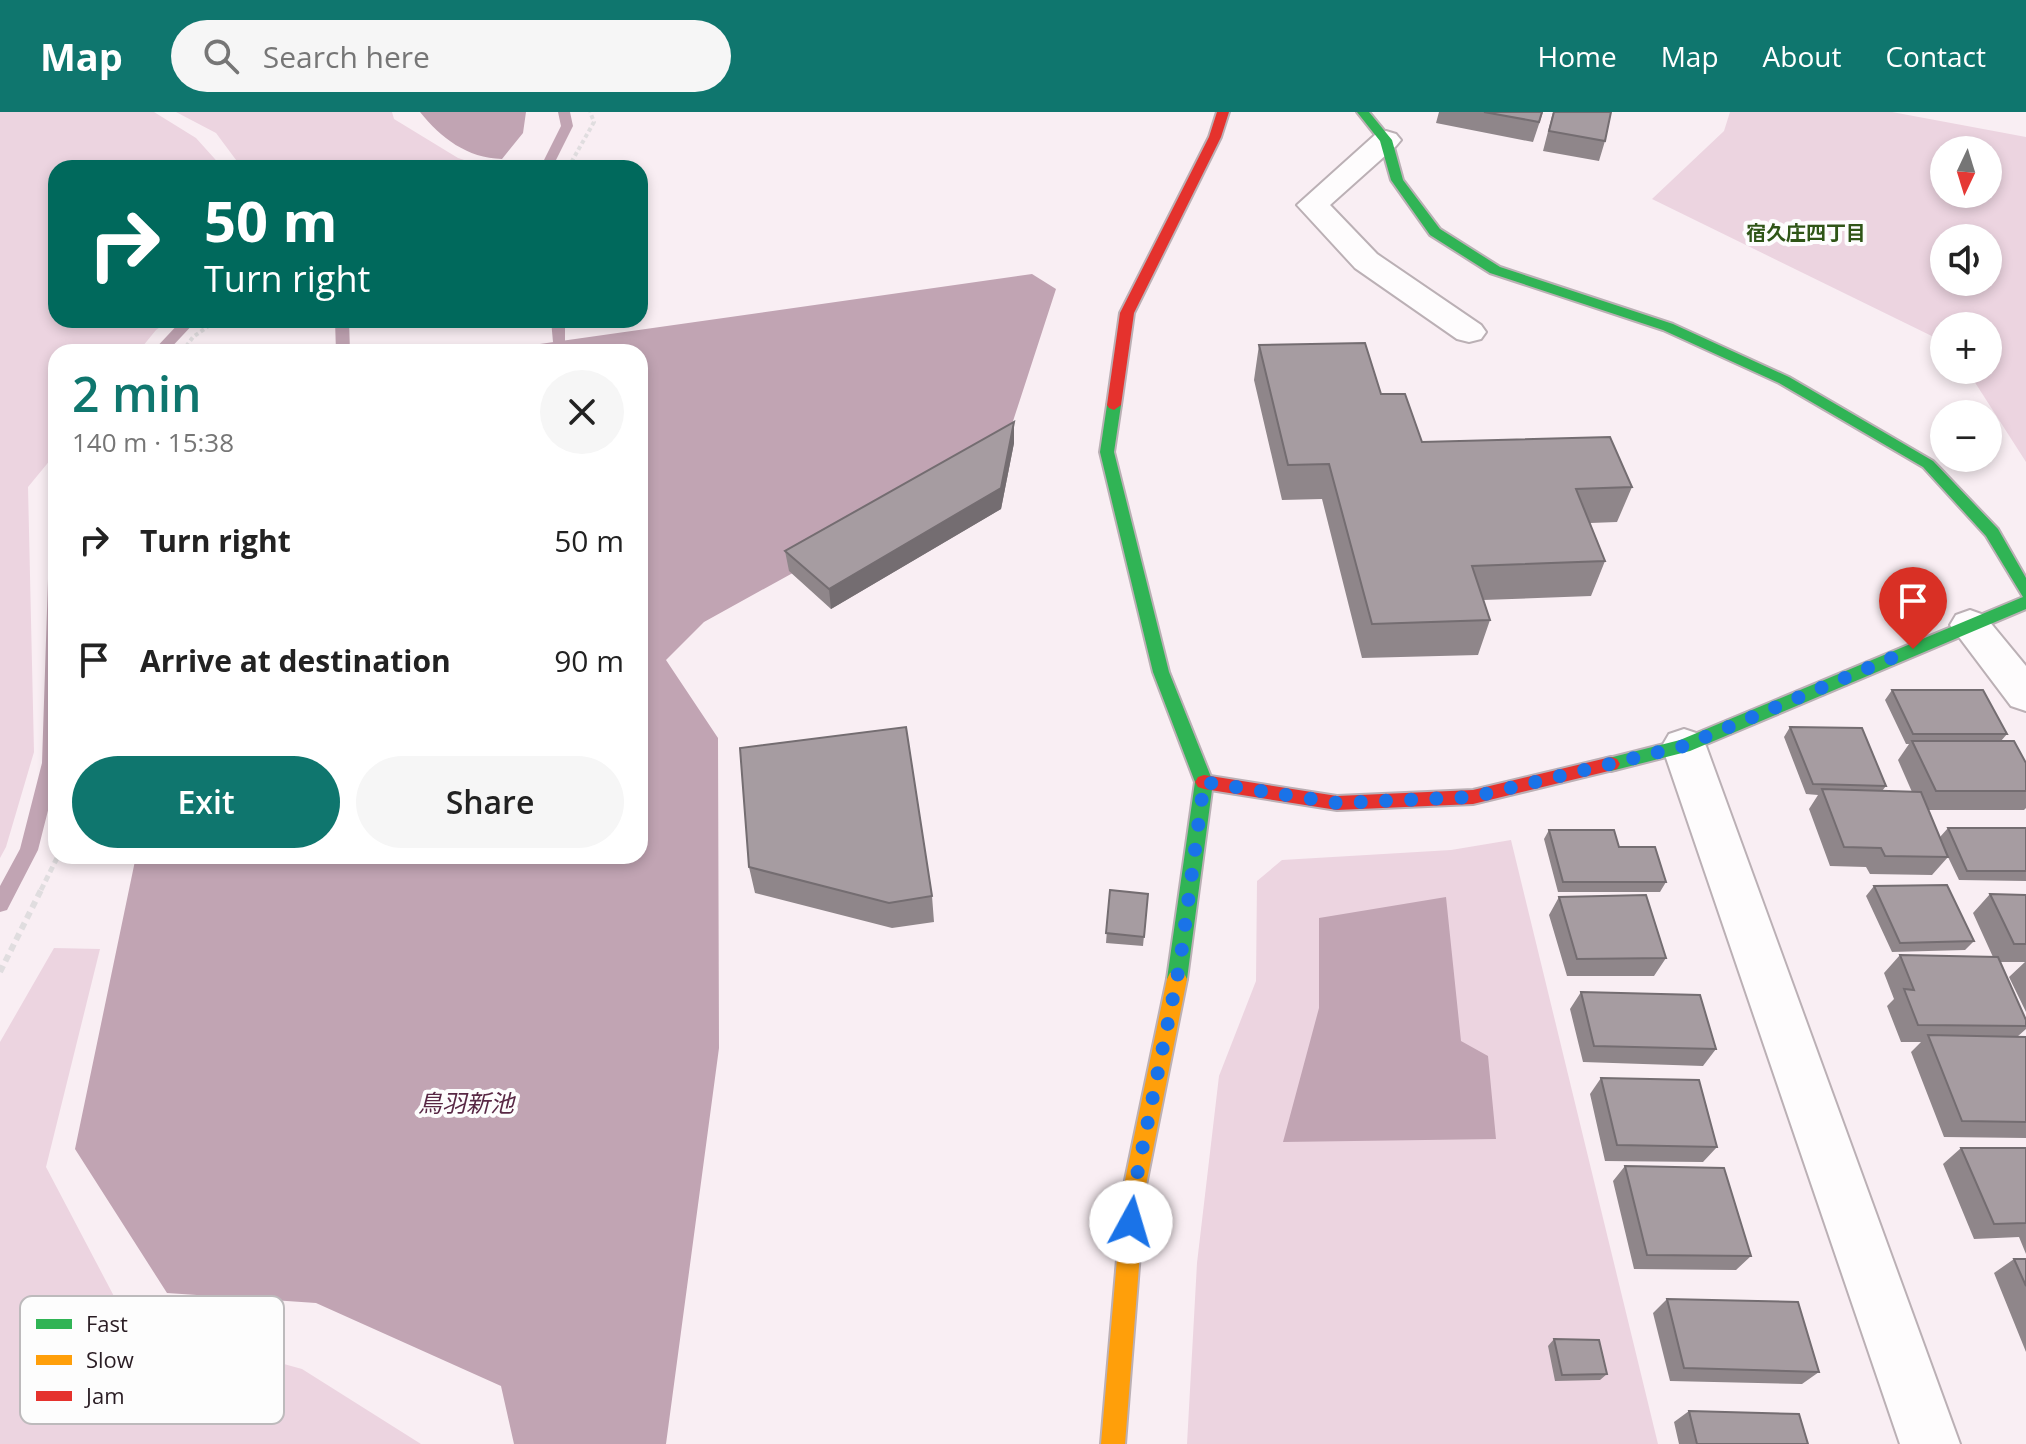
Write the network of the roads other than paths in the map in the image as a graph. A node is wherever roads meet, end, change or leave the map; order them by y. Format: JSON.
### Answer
{"nodes":[{"id":1,"x":1223,"y":112,"type":"edge"},
{"id":2,"x":1363,"y":112,"type":"edge"},
{"id":3,"x":1386,"y":140,"type":"junction"},
{"id":4,"x":1469,"y":332,"type":"dead end"},
{"id":5,"x":2026,"y":592,"type":"edge"},
{"id":6,"x":2026,"y":602,"type":"edge"},
{"id":7,"x":1970,"y":625,"type":"junction"},
{"id":8,"x":2026,"y":695,"type":"edge"},
{"id":9,"x":1684,"y":746,"type":"junction"},
{"id":10,"x":1204,"y":782,"type":"junction"},
{"id":11,"x":1113,"y":1444,"type":"edge"},
{"id":12,"x":1930,"y":1444,"type":"edge"}],
"edges":[{"from":1,"to":10,"type":"street"},
{"from":2,"to":3,"type":"street"},
{"from":3,"to":4,"type":"street"},
{"from":3,"to":5,"type":"street"},
{"from":6,"to":7,"type":"street"},
{"from":7,"to":8,"type":"street"},
{"from":7,"to":9,"type":"street"},
{"from":9,"to":10,"type":"street"},
{"from":9,"to":12,"type":"street"},
{"from":10,"to":11,"type":"street"}]}
